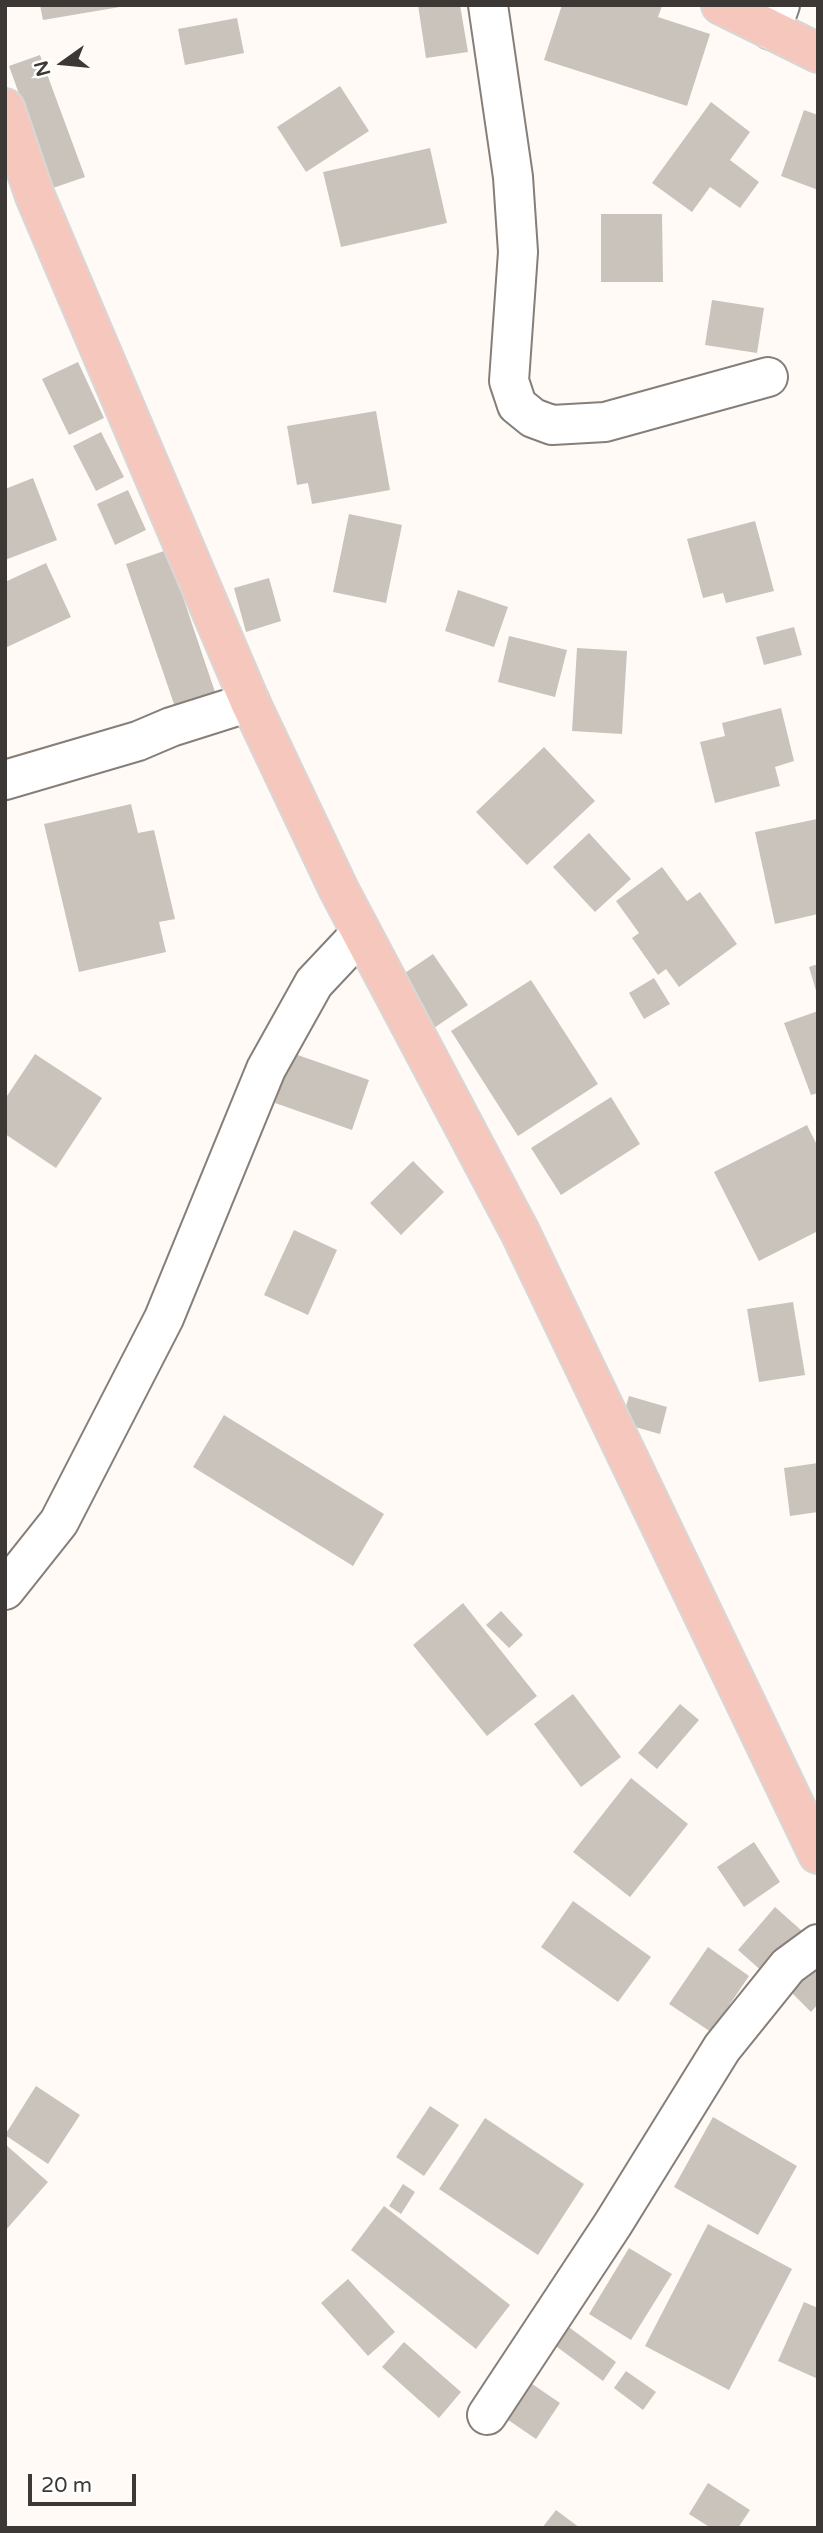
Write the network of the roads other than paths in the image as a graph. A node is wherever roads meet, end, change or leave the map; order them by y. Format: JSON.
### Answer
{"nodes":[{"id":1,"x":488,"y":5,"type":"edge"},
{"id":2,"x":722,"y":5,"type":"edge"},
{"id":3,"x":776,"y":18,"type":"edge"},
{"id":4,"x":818,"y":53,"type":"edge"},
{"id":5,"x":5,"y":108,"type":"edge"},
{"id":6,"x":768,"y":377,"type":"dead end"},
{"id":7,"x":250,"y":702,"type":"junction"},
{"id":8,"x":5,"y":780,"type":"edge"},
{"id":9,"x":361,"y":933,"type":"junction"},
{"id":10,"x":5,"y":1590,"type":"edge"},
{"id":11,"x":818,"y":1854,"type":"edge"},
{"id":12,"x":818,"y":1944,"type":"edge"},
{"id":13,"x":487,"y":2415,"type":"dead end"}],
"edges":[{"from":1,"to":6,"type":"street"},
{"from":2,"to":3,"type":"main road"},
{"from":3,"to":4,"type":"main road"},
{"from":5,"to":7,"type":"main road"},
{"from":7,"to":8,"type":"street"},
{"from":7,"to":9,"type":"main road"},
{"from":9,"to":10,"type":"street"},
{"from":9,"to":11,"type":"main road"},
{"from":12,"to":13,"type":"street"}]}
